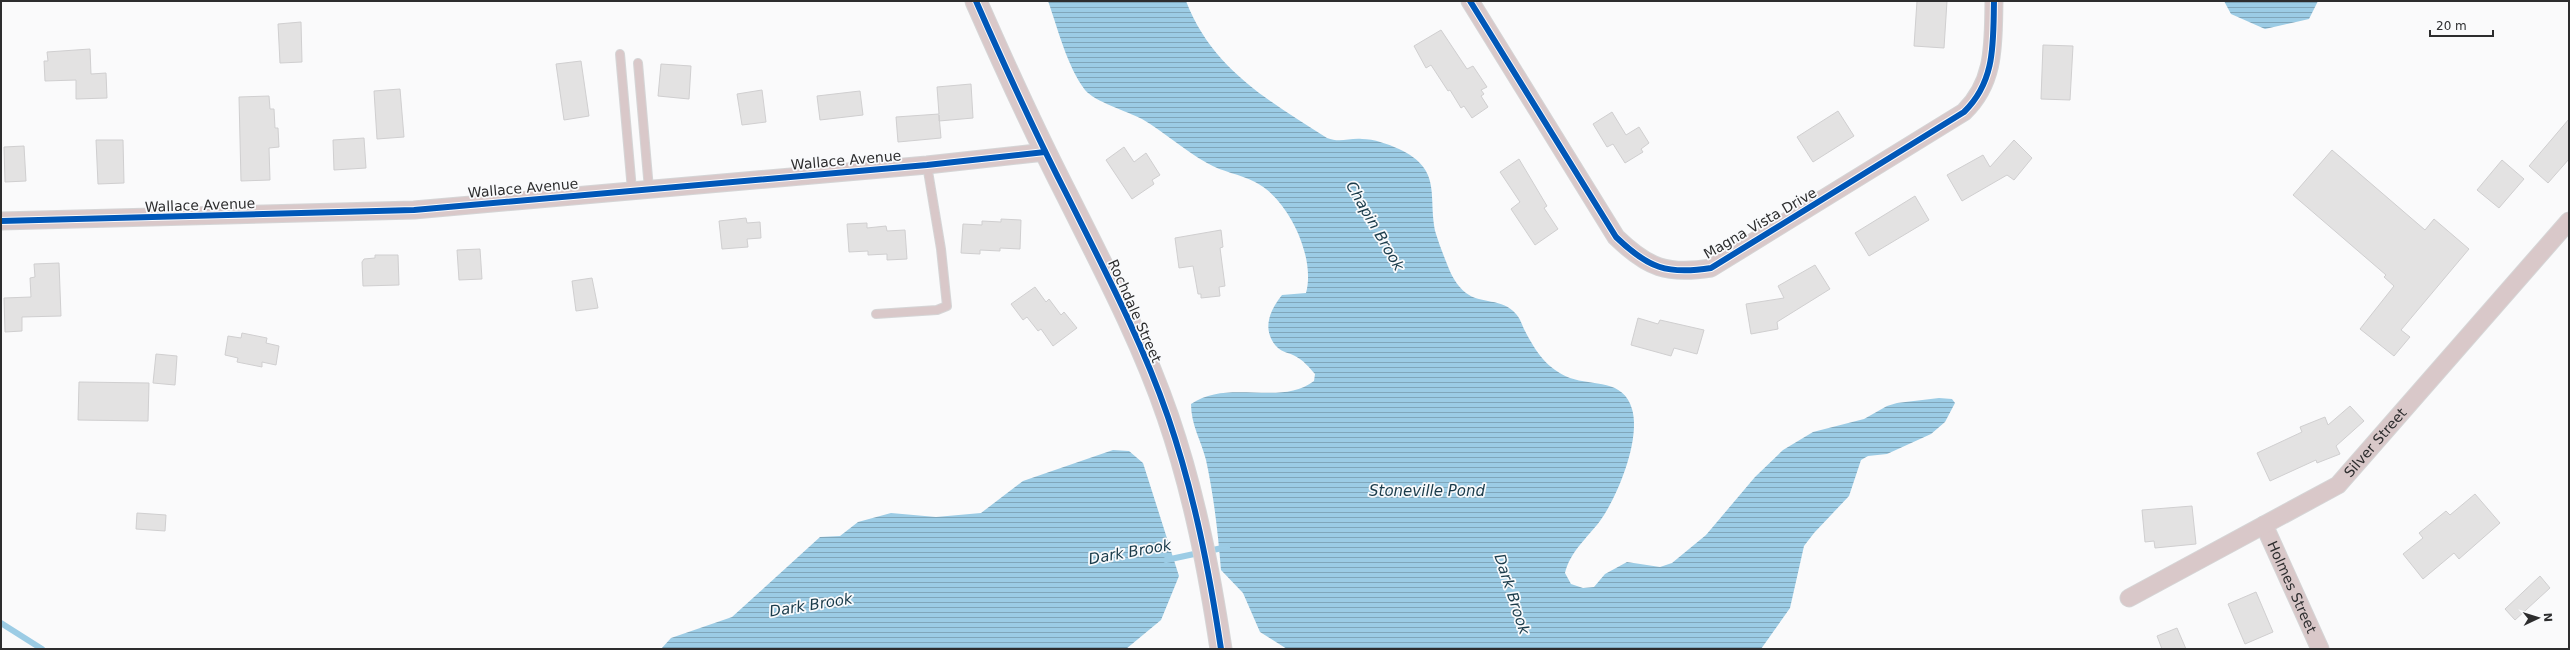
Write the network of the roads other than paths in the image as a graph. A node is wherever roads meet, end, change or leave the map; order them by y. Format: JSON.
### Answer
{"nodes":[{"id":1,"x":976,"y":1,"type":"edge"},
{"id":2,"x":1470,"y":1,"type":"edge"},
{"id":3,"x":1994,"y":1,"type":"edge"},
{"id":4,"x":620,"y":54,"type":"dead end"},
{"id":5,"x":638,"y":62,"type":"dead end"},
{"id":6,"x":1045,"y":152,"type":"junction"},
{"id":7,"x":927,"y":165,"type":"junction"},
{"id":8,"x":641,"y":190,"type":"junction"},
{"id":9,"x":1,"y":221,"type":"edge"},
{"id":10,"x":2569,"y":221,"type":"edge"},
{"id":11,"x":876,"y":314,"type":"dead end"},
{"id":12,"x":2264,"y":525,"type":"junction"},
{"id":13,"x":2129,"y":598,"type":"dead end"},
{"id":14,"x":1220,"y":649,"type":"edge"},
{"id":15,"x":2320,"y":649,"type":"edge"}],
"edges":[{"from":1,"to":6,"type":"street","name":"Rochdale Street"},
{"from":2,"to":3,"type":"street","name":"Magna Vista Drive"},
{"from":4,"to":8,"type":"lane"},
{"from":5,"to":8,"type":"lane"},
{"from":6,"to":7,"type":"street","name":"Wallace Avenue"},
{"from":6,"to":14,"type":"street","name":"Rochdale Street"},
{"from":7,"to":8,"type":"street","name":"Wallace Avenue"},
{"from":7,"to":11,"type":"lane"},
{"from":8,"to":9,"type":"street","name":"Wallace Avenue"},
{"from":10,"to":12,"type":"street","name":"Silver Street"},
{"from":12,"to":13,"type":"street","name":"Silver Street"},
{"from":12,"to":15,"type":"street","name":"Holmes Street"}]}
